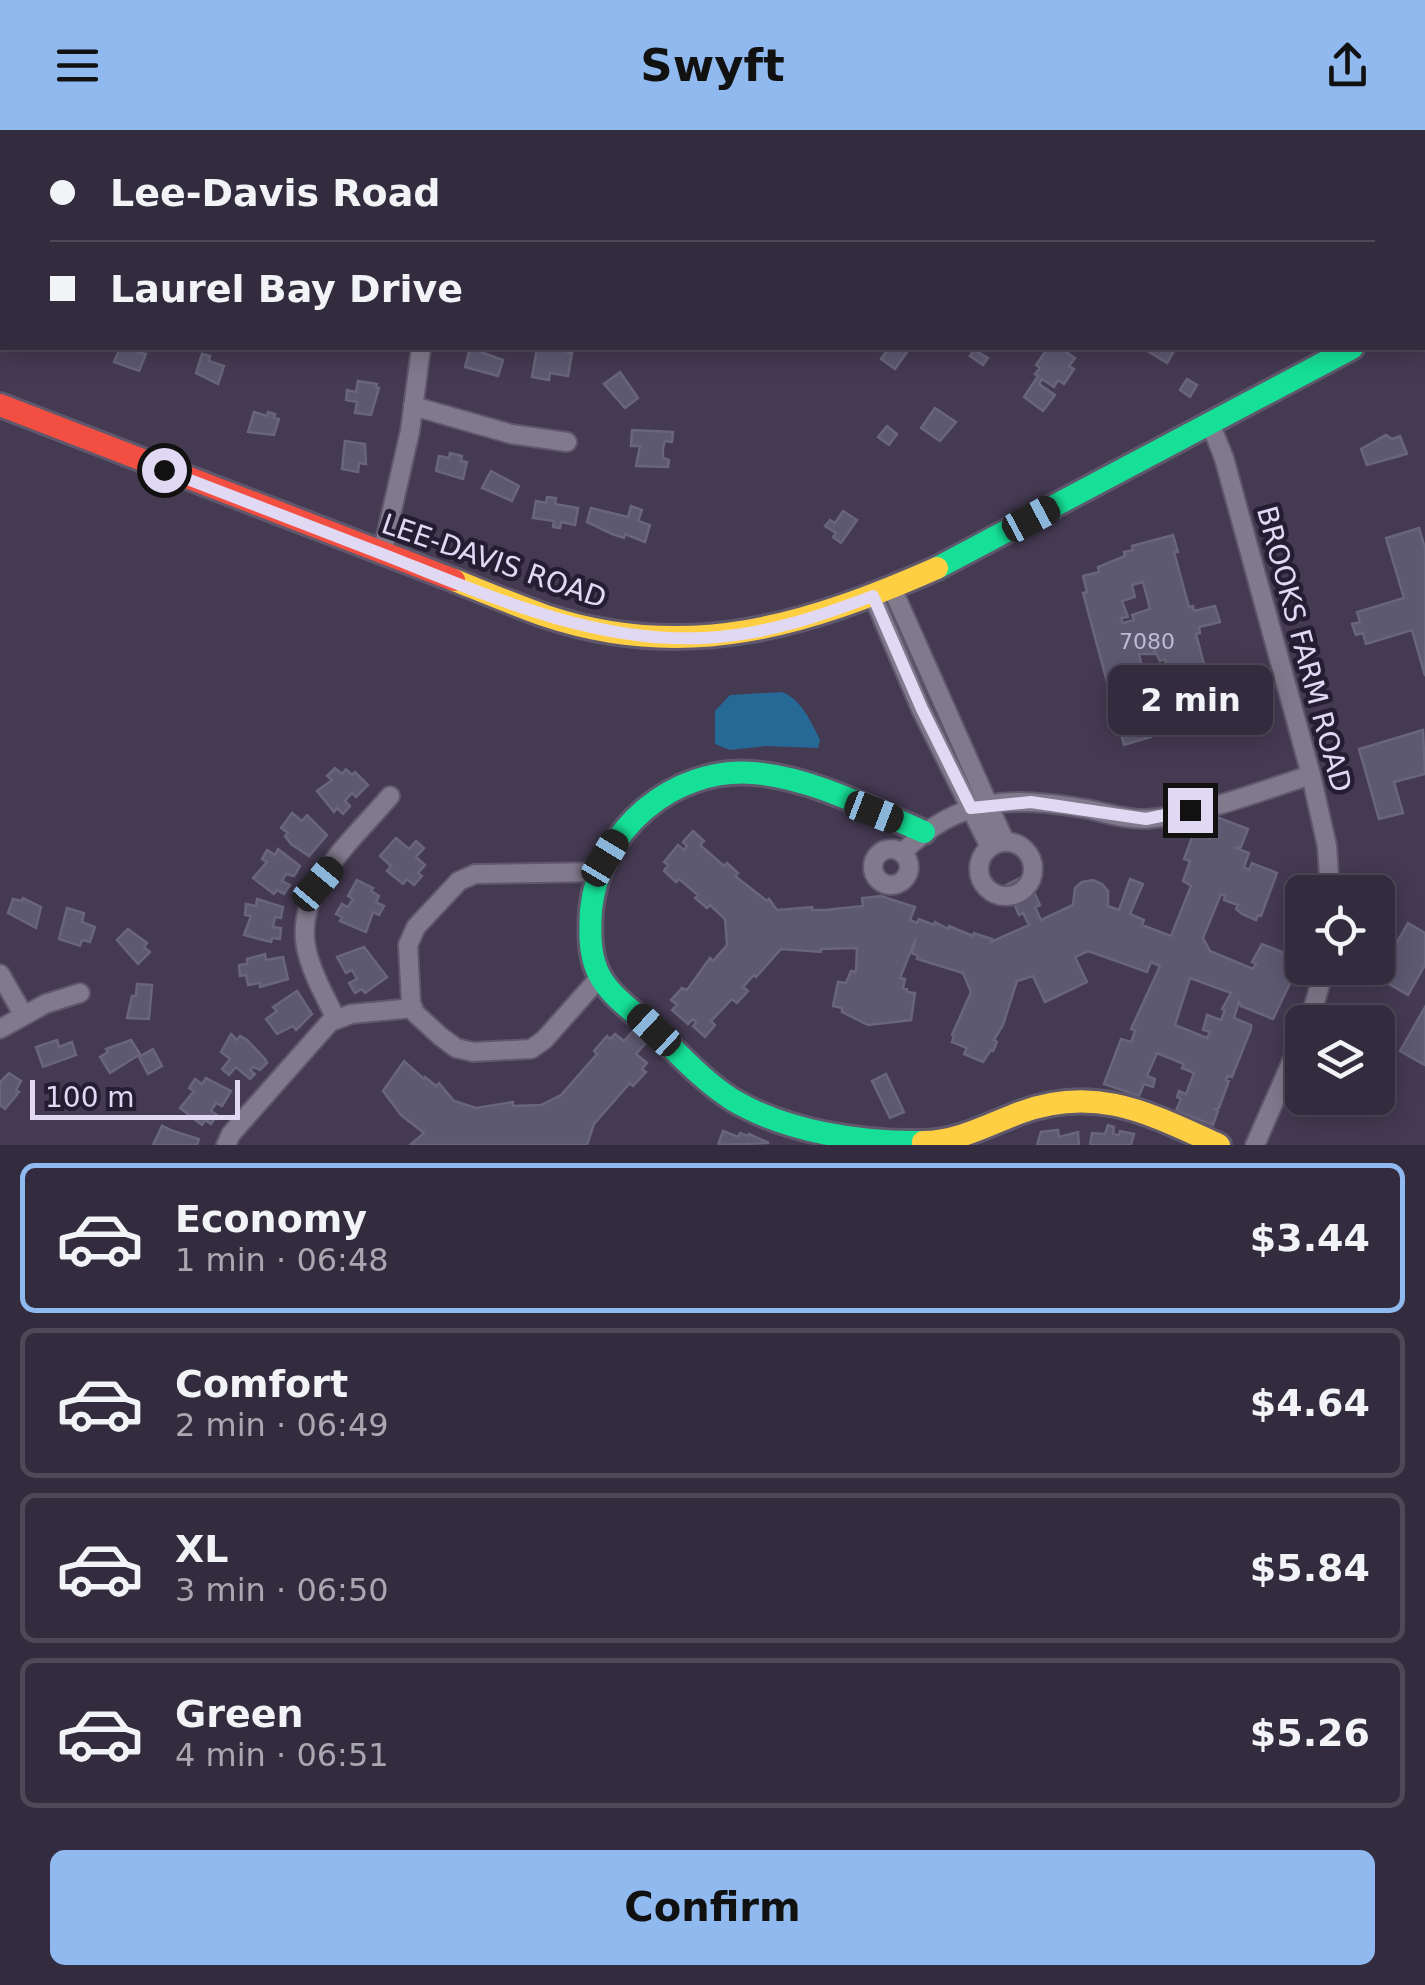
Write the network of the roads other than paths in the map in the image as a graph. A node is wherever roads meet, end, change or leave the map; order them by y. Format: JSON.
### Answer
{"nodes":[{"id":1,"x":421,"y":350,"type":"edge"},
{"id":2,"x":1348,"y":350,"type":"edge"},
{"id":3,"x":0,"y":405,"type":"edge"},
{"id":4,"x":413,"y":406,"type":"junction"},
{"id":5,"x":1210,"y":423,"type":"junction"},
{"id":6,"x":568,"y":442,"type":"dead end"},
{"id":7,"x":382,"y":554,"type":"junction"},
{"id":8,"x":882,"y":592,"type":"junction"},
{"id":9,"x":1311,"y":775,"type":"junction"},
{"id":10,"x":390,"y":796,"type":"dead end"},
{"id":11,"x":979,"y":806,"type":"junction"},
{"id":12,"x":924,"y":832,"type":"junction"},
{"id":13,"x":997,"y":845,"type":"dead end"},
{"id":14,"x":902,"y":854,"type":"dead end"},
{"id":15,"x":598,"y":872,"type":"junction"},
{"id":16,"x":1329,"y":875,"type":"edge"},
{"id":17,"x":0,"y":974,"type":"edge"},
{"id":18,"x":600,"y":977,"type":"junction"},
{"id":19,"x":80,"y":993,"type":"dead end"},
{"id":20,"x":413,"y":1008,"type":"junction"},
{"id":21,"x":23,"y":1014,"type":"junction"},
{"id":22,"x":336,"y":1019,"type":"junction"},
{"id":23,"x":0,"y":1029,"type":"edge"},
{"id":24,"x":1285,"y":1078,"type":"edge"},
{"id":25,"x":793,"y":1136,"type":"edge"},
{"id":26,"x":941,"y":1143,"type":"edge"},
{"id":27,"x":226,"y":1145,"type":"edge"},
{"id":28,"x":1219,"y":1145,"type":"edge"},
{"id":29,"x":1256,"y":1145,"type":"edge"}],
"edges":[{"from":1,"to":4,"type":"street"},
{"from":2,"to":5,"type":"main road","name":"LEE-DAVIS ROAD"},
{"from":3,"to":7,"type":"main road","name":"LEE-DAVIS ROAD"},
{"from":4,"to":6,"type":"street"},
{"from":4,"to":7,"type":"street"},
{"from":5,"to":8,"type":"main road","name":"LEE-DAVIS ROAD"},
{"from":5,"to":9,"type":"street","name":"BROOKS FARM ROAD"},
{"from":7,"to":8,"type":"main road","name":"LEE-DAVIS ROAD"},
{"from":8,"to":11,"type":"street"},
{"from":9,"to":11,"type":"street"},
{"from":9,"to":16,"type":"street","name":"BROOKS FARM ROAD"},
{"from":10,"to":22,"type":"street"},
{"from":11,"to":12,"type":"street"},
{"from":11,"to":13,"type":"street"},
{"from":12,"to":14,"type":"street"},
{"from":12,"to":15,"type":"main road"},
{"from":15,"to":18,"type":"main road"},
{"from":15,"to":20,"type":"street"},
{"from":17,"to":21,"type":"street"},
{"from":18,"to":20,"type":"street"},
{"from":18,"to":25,"type":"main road"},
{"from":19,"to":21,"type":"street"},
{"from":20,"to":22,"type":"street"},
{"from":21,"to":23,"type":"street"},
{"from":22,"to":27,"type":"street"},
{"from":24,"to":29,"type":"street"},
{"from":25,"to":26,"type":"main road"},
{"from":26,"to":28,"type":"main road"}]}
